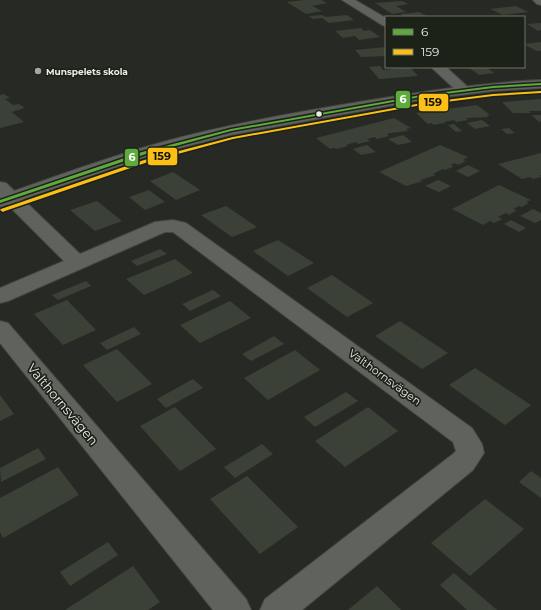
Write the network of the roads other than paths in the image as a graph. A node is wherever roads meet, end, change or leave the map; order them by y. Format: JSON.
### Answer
{"nodes":[{"id":1,"x":347,"y":0,"type":"edge"},
{"id":2,"x":538,"y":0,"type":"edge"},
{"id":3,"x":541,"y":2,"type":"edge"},
{"id":4,"x":385,"y":22,"type":"edge"},
{"id":5,"x":439,"y":68,"type":"edge"},
{"id":6,"x":541,"y":84,"type":"edge"},
{"id":7,"x":464,"y":90,"type":"junction"},
{"id":8,"x":4,"y":195,"type":"edge"},
{"id":9,"x":77,"y":263,"type":"junction"},
{"id":10,"x":0,"y":296,"type":"edge"},
{"id":11,"x":0,"y":328,"type":"edge"},
{"id":12,"x":234,"y":610,"type":"edge"},
{"id":13,"x":277,"y":610,"type":"edge"}],
"edges":[{"from":1,"to":4,"type":"street"},
{"from":2,"to":3,"type":"street"},
{"from":5,"to":7,"type":"street"},
{"from":6,"to":7,"type":"street"},
{"from":7,"to":8,"type":"street"},
{"from":8,"to":9,"type":"street"},
{"from":9,"to":10,"type":"street","name":"Valthornsvägen"},
{"from":9,"to":13,"type":"street","name":"Valthornsvägen"},
{"from":11,"to":12,"type":"street","name":"Valthornsvägen"}]}
